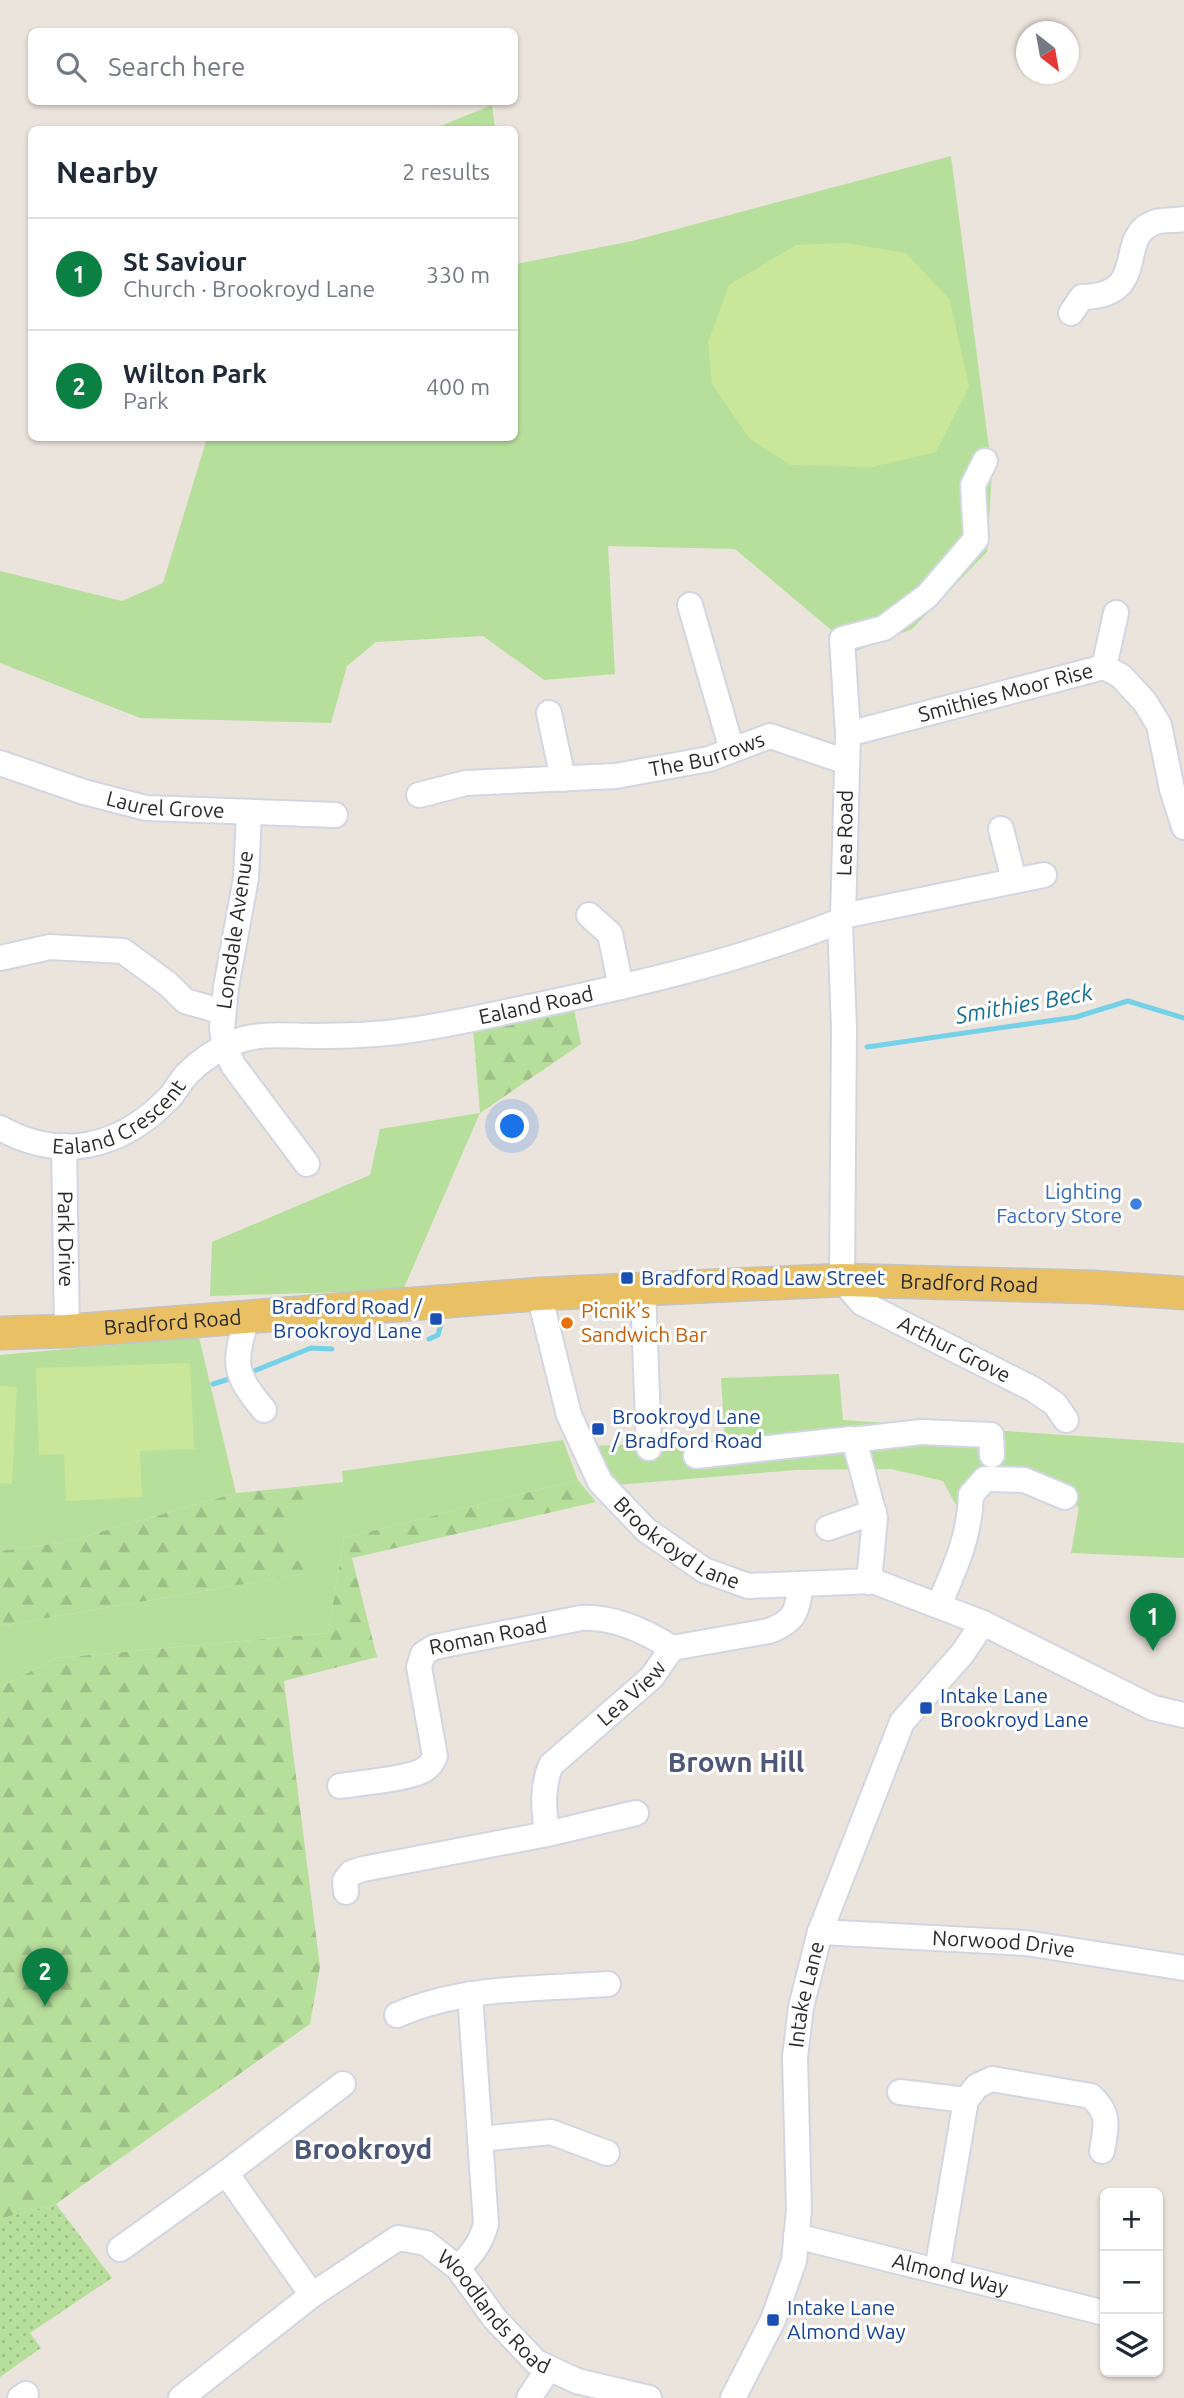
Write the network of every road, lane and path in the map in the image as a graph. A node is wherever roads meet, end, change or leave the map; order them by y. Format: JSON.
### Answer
{"nodes":[{"id":1,"x":1184,"y":219,"type":"edge"},
{"id":2,"x":1071,"y":313,"type":"dead end"},
{"id":3,"x":985,"y":461,"type":"dead end"},
{"id":4,"x":690,"y":605,"type":"dead end"},
{"id":5,"x":1116,"y":613,"type":"dead end"},
{"id":6,"x":1104,"y":667,"type":"junction"},
{"id":7,"x":549,"y":713,"type":"dead end"},
{"id":8,"x":848,"y":734,"type":"junction"},
{"id":9,"x":732,"y":750,"type":"junction"},
{"id":10,"x":847,"y":762,"type":"junction"},
{"id":11,"x":0,"y":763,"type":"edge"},
{"id":12,"x":563,"y":779,"type":"junction"},
{"id":13,"x":419,"y":795,"type":"dead end"},
{"id":14,"x":249,"y":811,"type":"junction"},
{"id":15,"x":335,"y":815,"type":"dead end"},
{"id":16,"x":1184,"y":827,"type":"edge"},
{"id":17,"x":1001,"y":829,"type":"dead end"},
{"id":18,"x":1045,"y":875,"type":"dead end"},
{"id":19,"x":1014,"y":880,"type":"junction"},
{"id":20,"x":589,"y":915,"type":"dead end"},
{"id":21,"x":842,"y":919,"type":"junction"},
{"id":22,"x":0,"y":958,"type":"edge"},
{"id":23,"x":621,"y":987,"type":"junction"},
{"id":24,"x":223,"y":1012,"type":"junction"},
{"id":25,"x":225,"y":1047,"type":"junction"},
{"id":26,"x":0,"y":1128,"type":"edge"},
{"id":27,"x":64,"y":1146,"type":"junction"},
{"id":28,"x":307,"y":1164,"type":"dead end"},
{"id":29,"x":842,"y":1280,"type":"junction"},
{"id":30,"x":643,"y":1290,"type":"junction"},
{"id":31,"x":1184,"y":1293,"type":"edge"},
{"id":32,"x":539,"y":1294,"type":"junction"},
{"id":33,"x":247,"y":1317,"type":"junction"},
{"id":34,"x":67,"y":1331,"type":"junction"},
{"id":35,"x":0,"y":1333,"type":"edge"},
{"id":36,"x":264,"y":1410,"type":"dead end"},
{"id":37,"x":1066,"y":1420,"type":"dead end"},
{"id":38,"x":852,"y":1440,"type":"junction"},
{"id":39,"x":649,"y":1448,"type":"dead end"},
{"id":40,"x":696,"y":1455,"type":"dead end"},
{"id":41,"x":992,"y":1455,"type":"dead end"},
{"id":42,"x":1065,"y":1497,"type":"dead end"},
{"id":43,"x":874,"y":1512,"type":"junction"},
{"id":44,"x":828,"y":1528,"type":"dead end"},
{"id":45,"x":869,"y":1581,"type":"junction"},
{"id":46,"x":801,"y":1584,"type":"junction"},
{"id":47,"x":939,"y":1605,"type":"junction"},
{"id":48,"x":984,"y":1623,"type":"junction"},
{"id":49,"x":671,"y":1648,"type":"junction"},
{"id":50,"x":1184,"y":1715,"type":"edge"},
{"id":51,"x":340,"y":1786,"type":"dead end"},
{"id":52,"x":636,"y":1813,"type":"dead end"},
{"id":53,"x":547,"y":1834,"type":"junction"},
{"id":54,"x":346,"y":1892,"type":"dead end"},
{"id":55,"x":820,"y":1933,"type":"junction"},
{"id":56,"x":1184,"y":1968,"type":"edge"},
{"id":57,"x":608,"y":1984,"type":"dead end"},
{"id":58,"x":470,"y":1994,"type":"junction"},
{"id":59,"x":397,"y":2015,"type":"dead end"},
{"id":60,"x":343,"y":2084,"type":"dead end"},
{"id":61,"x":900,"y":2092,"type":"dead end"},
{"id":62,"x":966,"y":2100,"type":"junction"},
{"id":63,"x":480,"y":2139,"type":"junction"},
{"id":64,"x":1102,"y":2151,"type":"dead end"},
{"id":65,"x":607,"y":2152,"type":"dead end"},
{"id":66,"x":226,"y":2173,"type":"junction"},
{"id":67,"x":796,"y":2236,"type":"junction"},
{"id":68,"x":120,"y":2249,"type":"dead end"},
{"id":69,"x":458,"y":2268,"type":"junction"},
{"id":70,"x":937,"y":2271,"type":"junction"},
{"id":71,"x":312,"y":2295,"type":"junction"},
{"id":72,"x":1100,"y":2311,"type":"edge"},
{"id":73,"x":549,"y":2368,"type":"junction"},
{"id":74,"x":181,"y":2398,"type":"edge"},
{"id":75,"x":529,"y":2398,"type":"edge"},
{"id":76,"x":649,"y":2398,"type":"edge"},
{"id":77,"x":733,"y":2398,"type":"edge"}],
"edges":[{"from":1,"to":2,"type":"street"},
{"from":3,"to":8,"type":"street","name":"Lea Road"},
{"from":4,"to":9,"type":"street"},
{"from":5,"to":6,"type":"street"},
{"from":6,"to":8,"type":"street","name":"Smithies Moor Rise"},
{"from":6,"to":16,"type":"street","name":"Smithies Moor Rise"},
{"from":7,"to":12,"type":"street"},
{"from":8,"to":10,"type":"street","name":"Lea Road"},
{"from":9,"to":10,"type":"street","name":"The Burrows"},
{"from":9,"to":12,"type":"street","name":"The Burrows"},
{"from":10,"to":21,"type":"street","name":"Lea Road"},
{"from":11,"to":14,"type":"street","name":"Laurel Grove"},
{"from":12,"to":13,"type":"street","name":"The Burrows"},
{"from":14,"to":15,"type":"street","name":"Laurel Grove"},
{"from":14,"to":24,"type":"street","name":"Lonsdale Avenue"},
{"from":17,"to":19,"type":"street"},
{"from":18,"to":19,"type":"street","name":"Ealand Road"},
{"from":19,"to":21,"type":"street","name":"Ealand Road"},
{"from":20,"to":23,"type":"street"},
{"from":21,"to":23,"type":"street","name":"Ealand Road"},
{"from":21,"to":29,"type":"street","name":"Lea Road"},
{"from":22,"to":24,"type":"street"},
{"from":23,"to":25,"type":"street","name":"Ealand Road"},
{"from":24,"to":25,"type":"street","name":"Lonsdale Avenue"},
{"from":25,"to":27,"type":"street","name":"Ealand Crescent"},
{"from":25,"to":28,"type":"street"},
{"from":26,"to":27,"type":"street","name":"Ealand Crescent"},
{"from":27,"to":34,"type":"street","name":"Park Drive"},
{"from":29,"to":30,"type":"main road","name":"Bradford Road"},
{"from":29,"to":31,"type":"main road","name":"Bradford Road"},
{"from":29,"to":37,"type":"street","name":"Arthur Grove"},
{"from":30,"to":32,"type":"main road","name":"Bradford Road"},
{"from":30,"to":39,"type":"street"},
{"from":32,"to":33,"type":"main road","name":"Bradford Road"},
{"from":32,"to":46,"type":"street","name":"Brookroyd Lane"},
{"from":33,"to":34,"type":"main road","name":"Bradford Road"},
{"from":33,"to":36,"type":"street"},
{"from":34,"to":35,"type":"main road","name":"Bradford Road"},
{"from":38,"to":40,"type":"street"},
{"from":38,"to":41,"type":"street"},
{"from":38,"to":43,"type":"street"},
{"from":42,"to":47,"type":"street"},
{"from":43,"to":44,"type":"street"},
{"from":43,"to":45,"type":"street"},
{"from":45,"to":46,"type":"street","name":"Brookroyd Lane"},
{"from":45,"to":47,"type":"street","name":"Brookroyd Lane"},
{"from":46,"to":49,"type":"street","name":"Lea View"},
{"from":47,"to":48,"type":"street","name":"Brookroyd Lane"},
{"from":48,"to":50,"type":"street","name":"Brookroyd Lane"},
{"from":48,"to":55,"type":"street","name":"Intake Lane"},
{"from":49,"to":51,"type":"street","name":"Roman Road"},
{"from":49,"to":53,"type":"street","name":"Lea View"},
{"from":52,"to":53,"type":"street"},
{"from":53,"to":54,"type":"street"},
{"from":55,"to":56,"type":"street","name":"Norwood Drive"},
{"from":55,"to":67,"type":"street","name":"Intake Lane"},
{"from":57,"to":58,"type":"street"},
{"from":58,"to":59,"type":"street"},
{"from":58,"to":63,"type":"street"},
{"from":60,"to":66,"type":"street"},
{"from":61,"to":62,"type":"street"},
{"from":62,"to":64,"type":"street"},
{"from":62,"to":70,"type":"street"},
{"from":63,"to":65,"type":"street"},
{"from":63,"to":69,"type":"street"},
{"from":66,"to":68,"type":"street"},
{"from":66,"to":71,"type":"street"},
{"from":67,"to":70,"type":"street","name":"Almond Way"},
{"from":67,"to":77,"type":"street","name":"Intake Lane"},
{"from":69,"to":71,"type":"street","name":"Woodlands Road"},
{"from":69,"to":73,"type":"street","name":"Woodlands Road"},
{"from":70,"to":72,"type":"street","name":"Almond Way"},
{"from":71,"to":74,"type":"street","name":"Woodlands Road"},
{"from":73,"to":75,"type":"street"},
{"from":73,"to":76,"type":"street","name":"Woodlands Road"}]}
